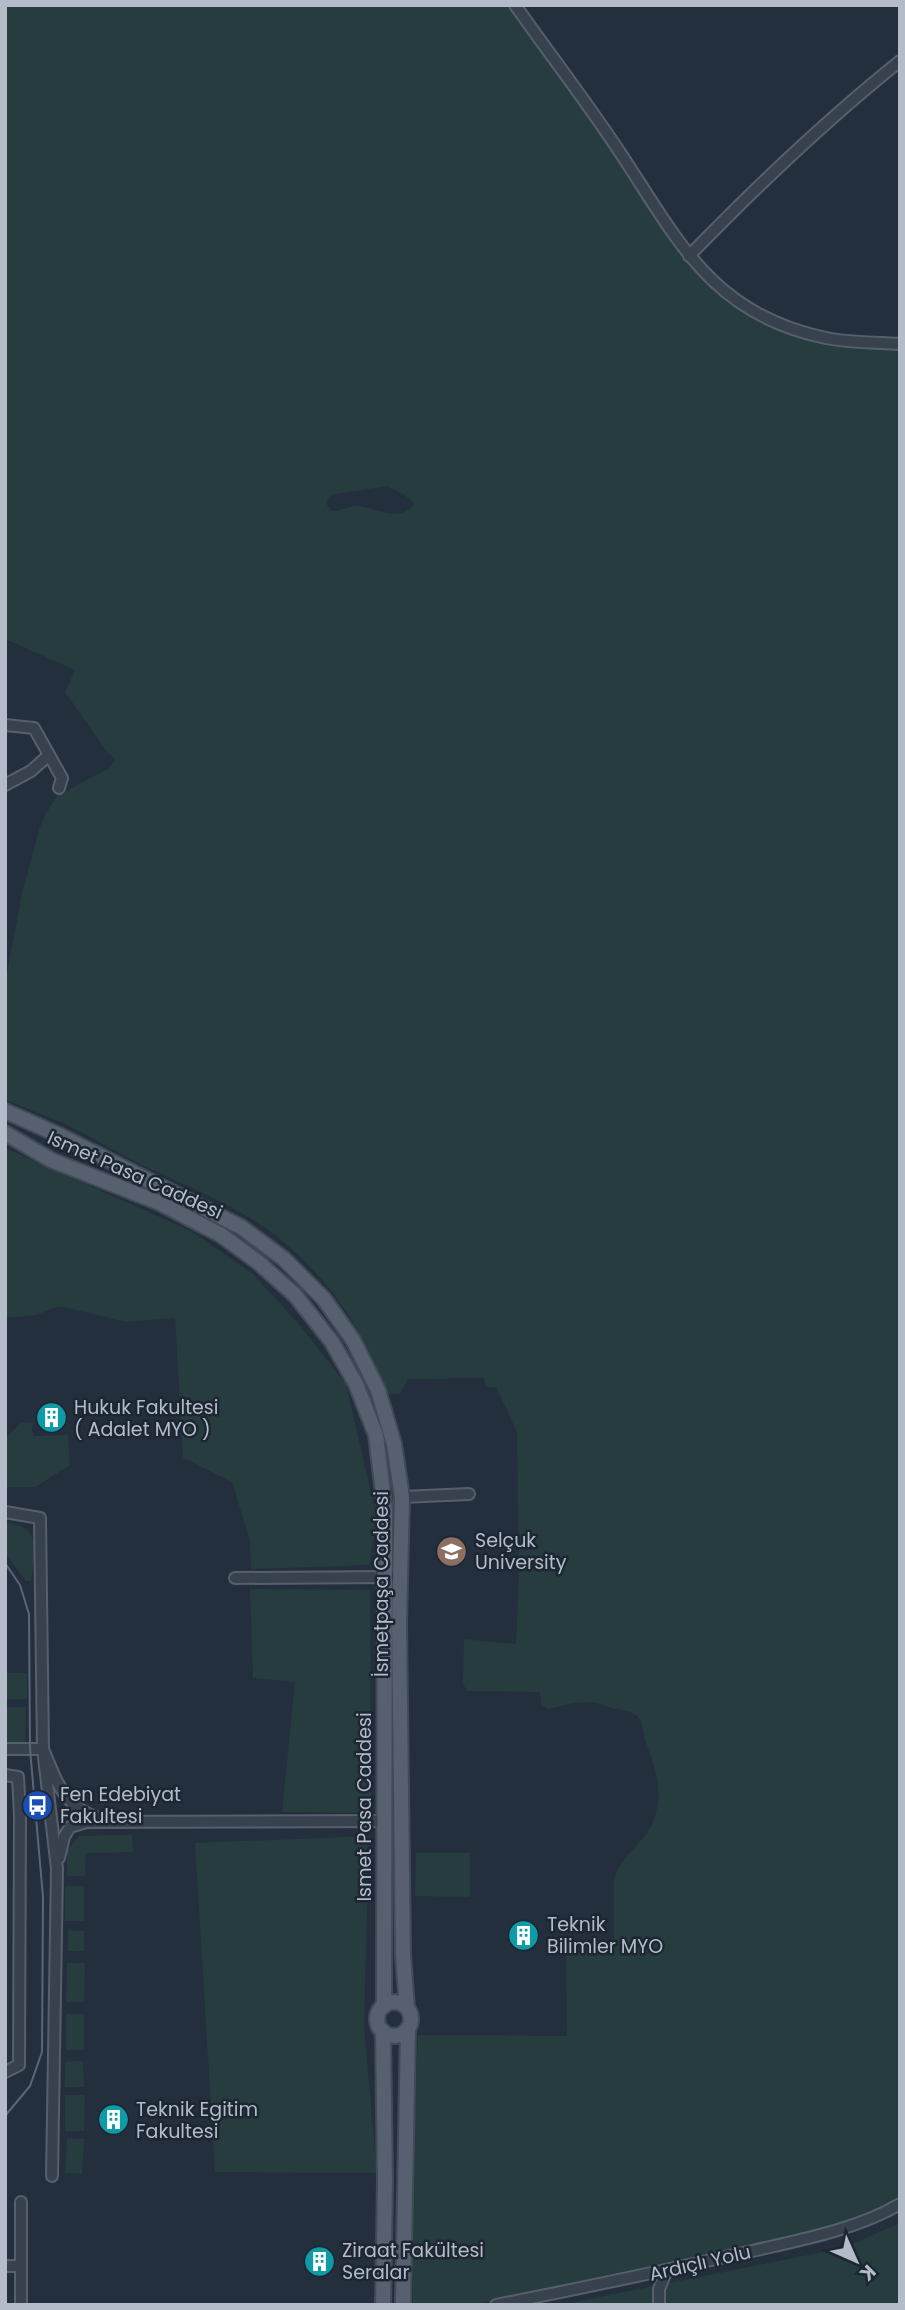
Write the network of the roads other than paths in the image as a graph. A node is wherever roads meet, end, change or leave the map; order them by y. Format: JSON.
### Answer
{"nodes":[{"id":1,"x":515,"y":5,"type":"edge"},
{"id":2,"x":900,"y":61,"type":"edge"},
{"id":3,"x":690,"y":256,"type":"junction"},
{"id":4,"x":900,"y":344,"type":"edge"},
{"id":5,"x":5,"y":725,"type":"edge"},
{"id":6,"x":49,"y":755,"type":"junction"},
{"id":7,"x":5,"y":785,"type":"edge"},
{"id":8,"x":59,"y":788,"type":"dead end"},
{"id":9,"x":5,"y":1111,"type":"edge"},
{"id":10,"x":5,"y":1133,"type":"edge"},
{"id":11,"x":64,"y":1137,"type":"junction"},
{"id":12,"x":52,"y":1160,"type":"junction"},
{"id":13,"x":469,"y":1494,"type":"dead end"},
{"id":14,"x":402,"y":1497,"type":"junction"},
{"id":15,"x":5,"y":1512,"type":"edge"},
{"id":16,"x":401,"y":1574,"type":"junction"},
{"id":17,"x":235,"y":1578,"type":"dead end"},
{"id":18,"x":385,"y":1578,"type":"junction"},
{"id":19,"x":5,"y":1749,"type":"edge"},
{"id":20,"x":43,"y":1749,"type":"junction"},
{"id":21,"x":5,"y":1775,"type":"edge"},
{"id":22,"x":72,"y":1805,"type":"junction"},
{"id":23,"x":50,"y":1817,"type":"junction"},
{"id":24,"x":106,"y":1820,"type":"junction"},
{"id":25,"x":383,"y":1821,"type":"junction"},
{"id":26,"x":70,"y":1827,"type":"junction"},
{"id":27,"x":57,"y":1869,"type":"junction"},
{"id":28,"x":384,"y":2006,"type":"junction"},
{"id":29,"x":407,"y":2008,"type":"junction"},
{"id":30,"x":408,"y":2028,"type":"junction"},
{"id":31,"x":383,"y":2031,"type":"junction"},
{"id":32,"x":5,"y":2072,"type":"edge"},
{"id":33,"x":52,"y":2176,"type":"dead end"},
{"id":34,"x":20,"y":2202,"type":"dead end"},
{"id":35,"x":900,"y":2204,"type":"edge"},
{"id":36,"x":5,"y":2266,"type":"edge"},
{"id":37,"x":21,"y":2266,"type":"junction"},
{"id":38,"x":667,"y":2270,"type":"junction"},
{"id":39,"x":21,"y":2305,"type":"edge"},
{"id":40,"x":383,"y":2305,"type":"edge"},
{"id":41,"x":403,"y":2305,"type":"edge"},
{"id":42,"x":496,"y":2305,"type":"edge"},
{"id":43,"x":659,"y":2305,"type":"edge"}],
"edges":[{"from":1,"to":3,"type":"street"},
{"from":2,"to":3,"type":"street"},
{"from":3,"to":4,"type":"street"},
{"from":5,"to":6,"type":"street"},
{"from":6,"to":7,"type":"street"},
{"from":6,"to":8,"type":"street"},
{"from":9,"to":11,"type":"main road","name":"İsmetpaşa Caddesi"},
{"from":10,"to":12,"type":"main road","name":"Ismet Pasa Caddesi"},
{"from":11,"to":12,"type":"main road"},
{"from":11,"to":12,"type":"main road"},
{"from":11,"to":14,"type":"main road","name":"İsmetpaşa Caddesi"},
{"from":12,"to":18,"type":"main road","name":"Ismet Pasa Caddesi"},
{"from":13,"to":14,"type":"street"},
{"from":14,"to":16,"type":"main road","name":"İsmetpaşa Caddesi"},
{"from":15,"to":20,"type":"street"},
{"from":16,"to":18,"type":"street"},
{"from":16,"to":29,"type":"main road","name":"İsmetpaşa Caddesi"},
{"from":17,"to":18,"type":"street"},
{"from":18,"to":25,"type":"main road","name":"Ismet Pasa Caddesi"},
{"from":19,"to":20,"type":"street"},
{"from":20,"to":22,"type":"street"},
{"from":20,"to":23,"type":"street"},
{"from":21,"to":32,"type":"street"},
{"from":22,"to":23,"type":"street"},
{"from":22,"to":24,"type":"street"},
{"from":22,"to":26,"type":"street"},
{"from":23,"to":26,"type":"street"},
{"from":23,"to":27,"type":"street"},
{"from":24,"to":25,"type":"street"},
{"from":24,"to":26,"type":"street"},
{"from":25,"to":28,"type":"main road","name":"Ismet Pasa Caddesi"},
{"from":26,"to":27,"type":"street"},
{"from":27,"to":33,"type":"street"},
{"from":28,"to":29,"type":"main road"},
{"from":28,"to":31,"type":"main road"},
{"from":29,"to":30,"type":"main road"},
{"from":30,"to":31,"type":"main road"},
{"from":30,"to":41,"type":"main road"},
{"from":31,"to":40,"type":"main road"},
{"from":34,"to":37,"type":"street"},
{"from":35,"to":38,"type":"street","name":"Ardıçlı Yolu"},
{"from":36,"to":37,"type":"street"},
{"from":37,"to":39,"type":"street"},
{"from":38,"to":42,"type":"street","name":"Ardıçlı Yolu"},
{"from":38,"to":43,"type":"street"}]}
